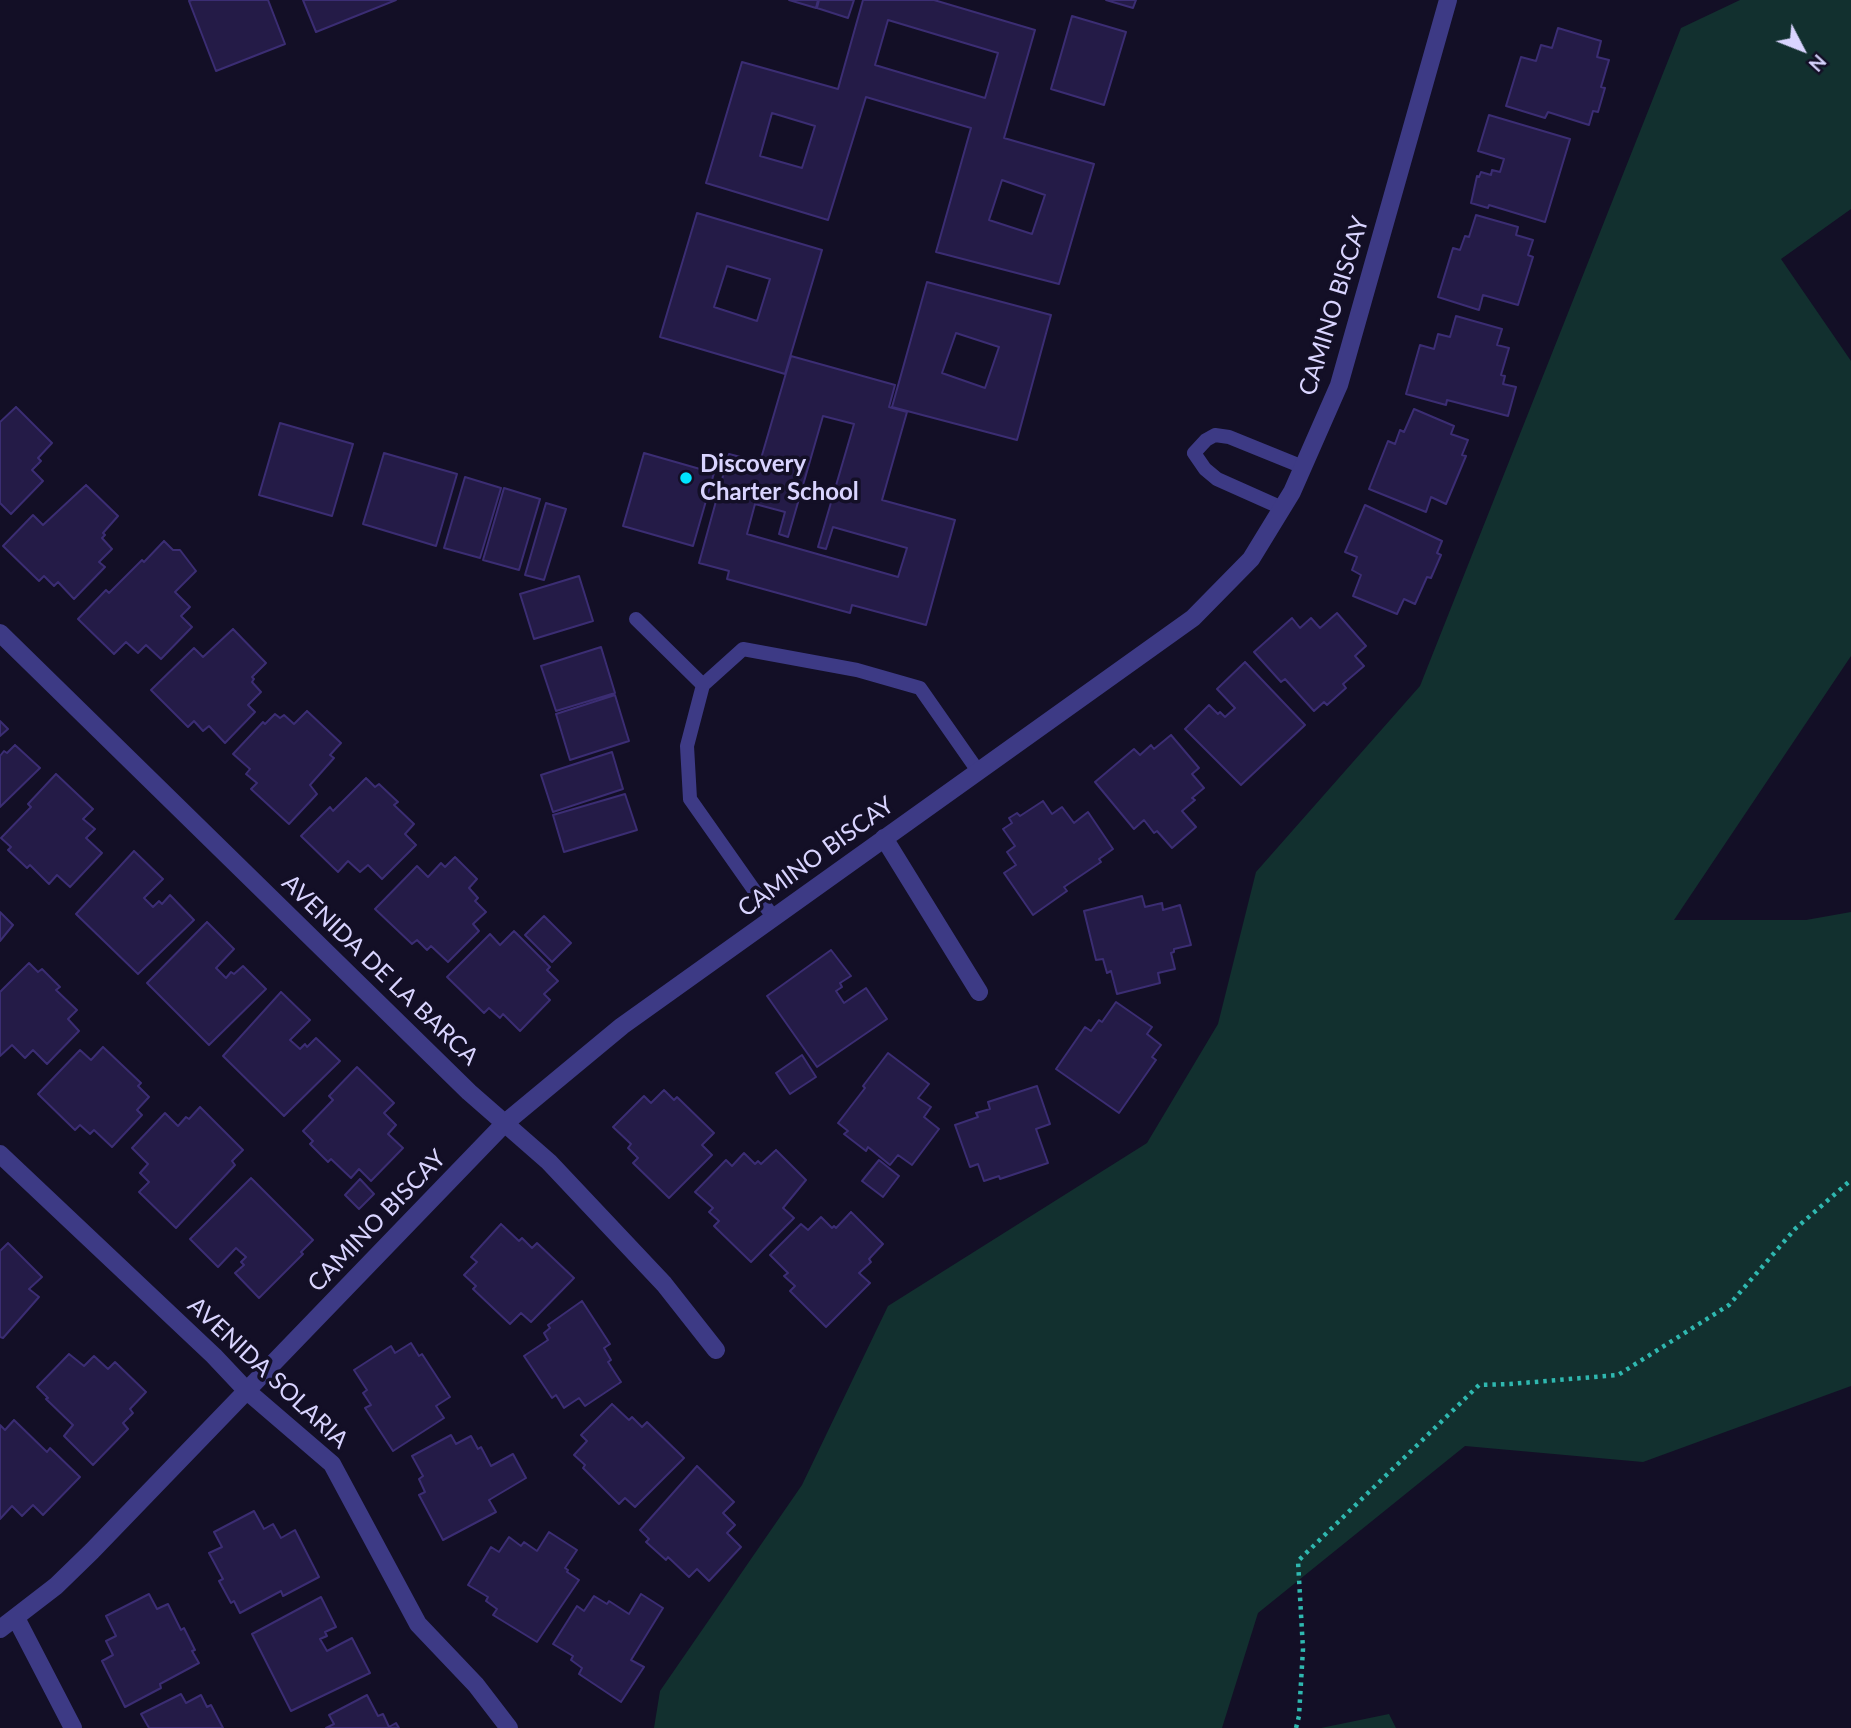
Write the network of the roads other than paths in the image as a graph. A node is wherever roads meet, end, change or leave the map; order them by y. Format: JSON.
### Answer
{"nodes":[{"id":1,"x":1448,"y":0,"type":"edge"},
{"id":2,"x":1303,"y":467,"type":"junction"},
{"id":3,"x":1282,"y":508,"type":"junction"},
{"id":4,"x":636,"y":619,"type":"dead end"},
{"id":5,"x":0,"y":634,"type":"edge"},
{"id":6,"x":703,"y":685,"type":"junction"},
{"id":7,"x":978,"y":771,"type":"junction"},
{"id":8,"x":884,"y":838,"type":"junction"},
{"id":9,"x":773,"y":917,"type":"junction"},
{"id":10,"x":979,"y":992,"type":"dead end"},
{"id":11,"x":505,"y":1123,"type":"junction"},
{"id":12,"x":0,"y":1154,"type":"edge"},
{"id":13,"x":716,"y":1350,"type":"dead end"},
{"id":14,"x":247,"y":1391,"type":"junction"},
{"id":15,"x":16,"y":1618,"type":"junction"},
{"id":16,"x":0,"y":1629,"type":"edge"},
{"id":17,"x":73,"y":1728,"type":"edge"},
{"id":18,"x":509,"y":1728,"type":"edge"}],
"edges":[{"from":1,"to":2,"type":"street","name":"CAMINO BISCAY"},
{"from":2,"to":3,"type":"street","name":"CAMINO BISCAY"},
{"from":2,"to":3,"type":"lane"},
{"from":3,"to":7,"type":"street","name":"CAMINO BISCAY"},
{"from":4,"to":6,"type":"lane"},
{"from":5,"to":11,"type":"street","name":"AVENIDA DE LA BARCA"},
{"from":6,"to":7,"type":"lane"},
{"from":6,"to":9,"type":"lane"},
{"from":7,"to":8,"type":"street","name":"CAMINO BISCAY"},
{"from":8,"to":9,"type":"street","name":"CAMINO BISCAY"},
{"from":8,"to":10,"type":"street"},
{"from":9,"to":11,"type":"street","name":"CAMINO BISCAY"},
{"from":11,"to":13,"type":"street","name":"AVENIDA DE LA BARCA"},
{"from":11,"to":14,"type":"street","name":"CAMINO BISCAY"},
{"from":12,"to":14,"type":"street","name":"AVENIDA SOLARIA"},
{"from":14,"to":15,"type":"street","name":"CAMINO BISCAY"},
{"from":14,"to":18,"type":"street","name":"AVENIDA SOLARIA"},
{"from":15,"to":16,"type":"street","name":"CAMINO BISCAY"},
{"from":15,"to":17,"type":"street"}]}
